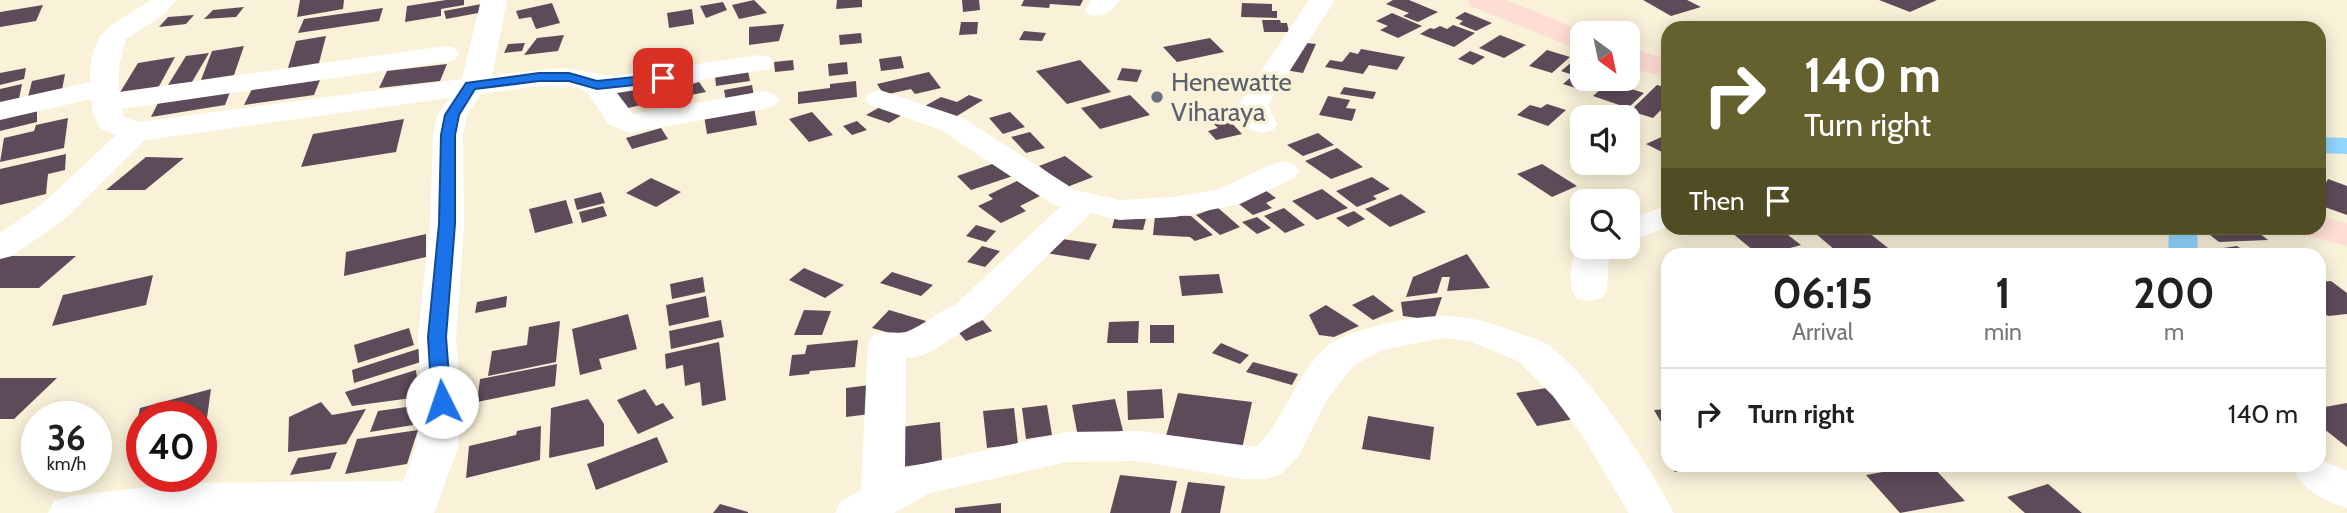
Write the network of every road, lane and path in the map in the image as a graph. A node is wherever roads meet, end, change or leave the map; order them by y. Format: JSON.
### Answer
{"nodes":[{"id":1,"x":164,"y":0,"type":"edge"},
{"id":2,"x":494,"y":0,"type":"edge"},
{"id":3,"x":1322,"y":0,"type":"edge"},
{"id":4,"x":1481,"y":0,"type":"edge"},
{"id":5,"x":1570,"y":37,"type":"edge"},
{"id":6,"x":445,"y":54,"type":"dead end"},
{"id":7,"x":1640,"y":61,"type":"edge"},
{"id":8,"x":760,"y":63,"type":"dead end"},
{"id":9,"x":1661,"y":67,"type":"edge"},
{"id":10,"x":597,"y":85,"type":"junction"},
{"id":11,"x":471,"y":86,"type":"junction"},
{"id":12,"x":105,"y":95,"type":"junction"},
{"id":13,"x":880,"y":99,"type":"dead end"},
{"id":14,"x":764,"y":100,"type":"dead end"},
{"id":15,"x":0,"y":111,"type":"edge"},
{"id":16,"x":1262,"y":124,"type":"dead end"},
{"id":17,"x":136,"y":132,"type":"junction"},
{"id":18,"x":1283,"y":171,"type":"dead end"},
{"id":19,"x":1084,"y":202,"type":"junction"},
{"id":20,"x":1661,"y":218,"type":"edge"},
{"id":21,"x":1640,"y":227,"type":"edge"},
{"id":22,"x":2326,"y":229,"type":"edge"},
{"id":23,"x":2347,"y":235,"type":"edge"},
{"id":24,"x":0,"y":249,"type":"edge"},
{"id":25,"x":1591,"y":259,"type":"edge"},
{"id":26,"x":1589,"y":290,"type":"dead end"},
{"id":27,"x":416,"y":505,"type":"edge"},
{"id":28,"x":870,"y":505,"type":"edge"},
{"id":29,"x":70,"y":513,"type":"edge"},
{"id":30,"x":1652,"y":513,"type":"edge"}],
"edges":[{"from":1,"to":12,"type":"street"},
{"from":2,"to":11,"type":"street"},
{"from":3,"to":16,"type":"street"},
{"from":4,"to":5,"type":"main road"},
{"from":6,"to":12,"type":"street"},
{"from":7,"to":9,"type":"main road"},
{"from":8,"to":10,"type":"street"},
{"from":10,"to":11,"type":"street"},
{"from":10,"to":14,"type":"street"},
{"from":11,"to":17,"type":"street"},
{"from":11,"to":27,"type":"street"},
{"from":12,"to":15,"type":"street"},
{"from":12,"to":17,"type":"street"},
{"from":13,"to":19,"type":"street"},
{"from":17,"to":24,"type":"street"},
{"from":18,"to":19,"type":"street"},
{"from":19,"to":28,"type":"street"},
{"from":20,"to":21,"type":"street"},
{"from":22,"to":23,"type":"main road"},
{"from":25,"to":26,"type":"street"},
{"from":27,"to":29,"type":"street"},
{"from":28,"to":30,"type":"street"}]}
